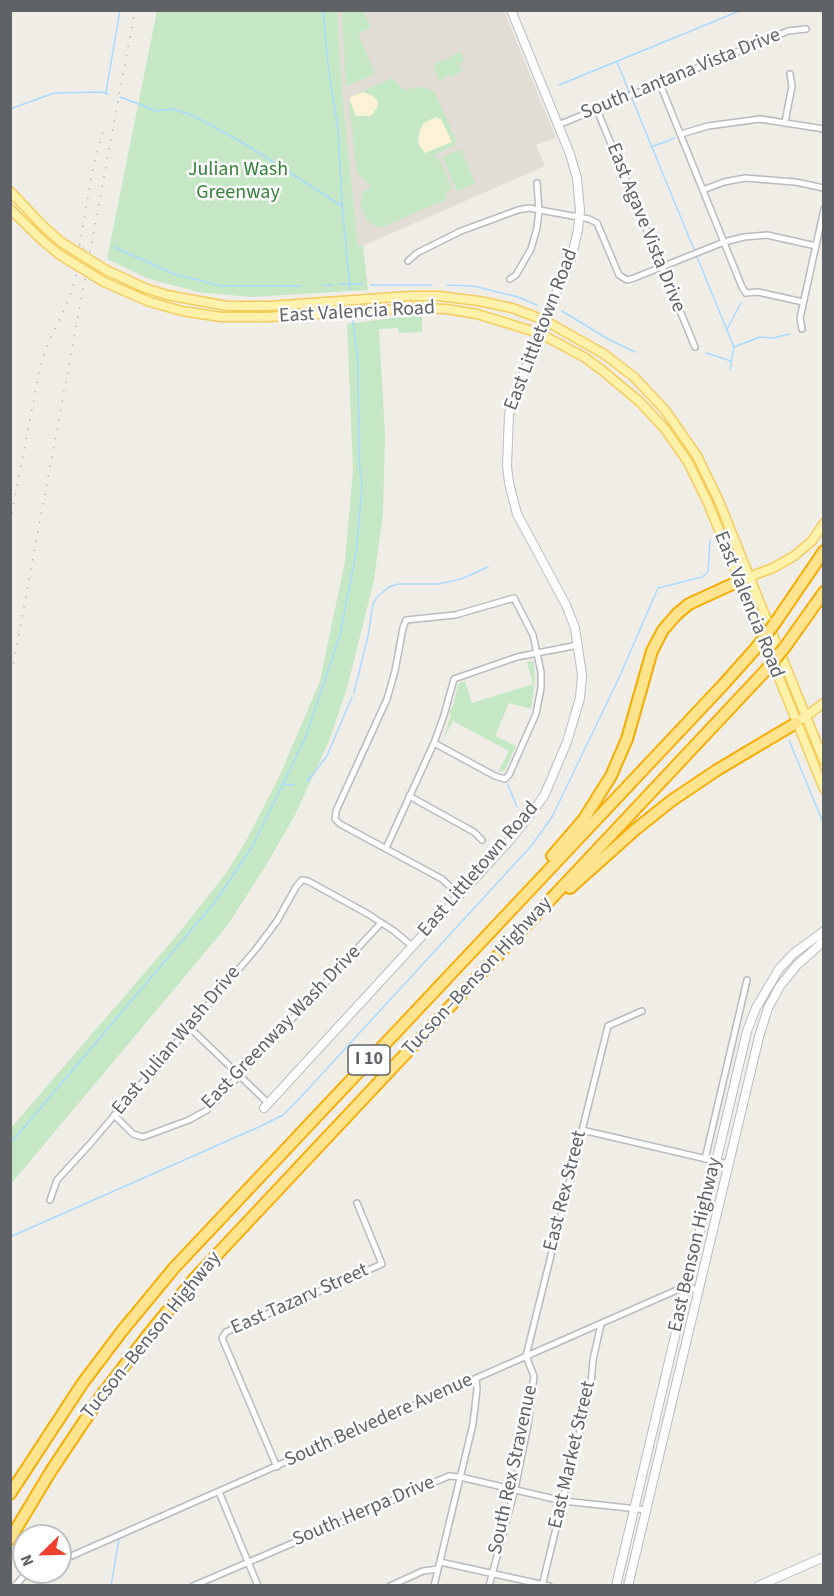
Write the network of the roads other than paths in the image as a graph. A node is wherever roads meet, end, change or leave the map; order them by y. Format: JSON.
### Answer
{"nodes":[{"id":1,"x":511,"y":10,"type":"edge"},
{"id":2,"x":806,"y":29,"type":"dead end"},
{"id":3,"x":790,"y":74,"type":"dead end"},
{"id":4,"x":660,"y":84,"type":"junction"},
{"id":5,"x":597,"y":110,"type":"junction"},
{"id":6,"x":785,"y":122,"type":"junction"},
{"id":7,"x":558,"y":125,"type":"junction"},
{"id":8,"x":824,"y":129,"type":"edge"},
{"id":9,"x":681,"y":134,"type":"junction"},
{"id":10,"x":537,"y":183,"type":"dead end"},
{"id":11,"x":824,"y":189,"type":"edge"},
{"id":12,"x":703,"y":190,"type":"junction"},
{"id":13,"x":10,"y":191,"type":"edge"},
{"id":14,"x":10,"y":209,"type":"edge"},
{"id":15,"x":824,"y":209,"type":"edge"},
{"id":16,"x":539,"y":211,"type":"junction"},
{"id":17,"x":579,"y":217,"type":"junction"},
{"id":18,"x":724,"y":242,"type":"junction"},
{"id":19,"x":816,"y":246,"type":"junction"},
{"id":20,"x":408,"y":261,"type":"dead end"},
{"id":21,"x":661,"y":268,"type":"junction"},
{"id":22,"x":510,"y":279,"type":"dead end"},
{"id":23,"x":803,"y":302,"type":"junction"},
{"id":24,"x":544,"y":320,"type":"junction"},
{"id":25,"x":802,"y":329,"type":"dead end"},
{"id":26,"x":539,"y":333,"type":"junction"},
{"id":27,"x":695,"y":346,"type":"dead end"},
{"id":28,"x":824,"y":523,"type":"edge"},
{"id":29,"x":824,"y":551,"type":"edge"},
{"id":30,"x":744,"y":579,"type":"junction"},
{"id":31,"x":824,"y":592,"type":"edge"},
{"id":32,"x":578,"y":645,"type":"junction"},
{"id":33,"x":538,"y":654,"type":"junction"},
{"id":34,"x":824,"y":704,"type":"edge"},
{"id":35,"x":801,"y":721,"type":"junction"},
{"id":36,"x":434,"y":743,"type":"junction"},
{"id":37,"x":824,"y":761,"type":"edge"},
{"id":38,"x":824,"y":789,"type":"edge"},
{"id":39,"x":410,"y":796,"type":"junction"},
{"id":40,"x":482,"y":840,"type":"dead end"},
{"id":41,"x":386,"y":848,"type":"junction"},
{"id":42,"x":459,"y":895,"type":"junction"},
{"id":43,"x":381,"y":923,"type":"junction"},
{"id":44,"x":824,"y":931,"type":"edge"},
{"id":45,"x":824,"y":941,"type":"edge"},
{"id":46,"x":412,"y":946,"type":"junction"},
{"id":47,"x":506,"y":947,"type":"junction"},
{"id":48,"x":747,"y":980,"type":"dead end"},
{"id":49,"x":642,"y":1011,"type":"dead end"},
{"id":50,"x":188,"y":1026,"type":"junction"},
{"id":51,"x":399,"y":1028,"type":"junction"},
{"id":52,"x":240,"y":1076,"type":"junction"},
{"id":53,"x":266,"y":1106,"type":"joint"},
{"id":54,"x":114,"y":1115,"type":"junction"},
{"id":55,"x":582,"y":1130,"type":"junction"},
{"id":56,"x":705,"y":1159,"type":"junction"},
{"id":57,"x":716,"y":1161,"type":"junction"},
{"id":58,"x":728,"y":1164,"type":"junction"},
{"id":59,"x":50,"y":1200,"type":"dead end"},
{"id":60,"x":357,"y":1203,"type":"dead end"},
{"id":61,"x":686,"y":1287,"type":"junction"},
{"id":62,"x":698,"y":1290,"type":"junction"},
{"id":63,"x":601,"y":1324,"type":"junction"},
{"id":64,"x":526,"y":1356,"type":"junction"},
{"id":65,"x":476,"y":1379,"type":"junction"},
{"id":66,"x":277,"y":1467,"type":"junction"},
{"id":67,"x":460,"y":1476,"type":"junction"},
{"id":68,"x":515,"y":1489,"type":"junction"},
{"id":69,"x":219,"y":1492,"type":"junction"},
{"id":70,"x":10,"y":1494,"type":"edge"},
{"id":71,"x":563,"y":1501,"type":"junction"},
{"id":72,"x":634,"y":1508,"type":"junction"},
{"id":73,"x":646,"y":1510,"type":"junction"},
{"id":74,"x":10,"y":1539,"type":"edge"},
{"id":75,"x":72,"y":1556,"type":"edge"},
{"id":76,"x":824,"y":1557,"type":"edge"},
{"id":77,"x":248,"y":1562,"type":"junction"},
{"id":78,"x":440,"y":1562,"type":"junction"},
{"id":79,"x":438,"y":1569,"type":"junction"},
{"id":80,"x":493,"y":1573,"type":"junction"},
{"id":81,"x":542,"y":1585,"type":"edge"},
{"id":82,"x":193,"y":1586,"type":"edge"},
{"id":83,"x":258,"y":1586,"type":"edge"},
{"id":84,"x":390,"y":1586,"type":"edge"},
{"id":85,"x":434,"y":1586,"type":"edge"},
{"id":86,"x":489,"y":1586,"type":"edge"},
{"id":87,"x":549,"y":1586,"type":"edge"},
{"id":88,"x":616,"y":1586,"type":"edge"},
{"id":89,"x":628,"y":1586,"type":"edge"},
{"id":90,"x":758,"y":1586,"type":"edge"}],
"edges":[{"from":1,"to":7,"type":"main road","name":"East Littletown Road"},
{"from":2,"to":4,"type":"street","name":"South Lantana Vista Drive"},
{"from":3,"to":6,"type":"street"},
{"from":4,"to":5,"type":"street","name":"South Lantana Vista Drive"},
{"from":4,"to":9,"type":"street"},
{"from":5,"to":7,"type":"street","name":"South Lantana Vista Drive"},
{"from":5,"to":21,"type":"street","name":"East Agave Vista Drive"},
{"from":6,"to":8,"type":"street"},
{"from":6,"to":9,"type":"street"},
{"from":7,"to":17,"type":"main road","name":"East Littletown Road"},
{"from":9,"to":12,"type":"street"},
{"from":10,"to":16,"type":"street"},
{"from":11,"to":12,"type":"street"},
{"from":12,"to":18,"type":"street"},
{"from":13,"to":24,"type":"main road","name":"East Valencia Road","bridge":true},
{"from":14,"to":26,"type":"main road","name":"East Valencia Road","bridge":true},
{"from":15,"to":19,"type":"street"},
{"from":16,"to":17,"type":"street"},
{"from":16,"to":20,"type":"street"},
{"from":16,"to":22,"type":"street"},
{"from":17,"to":21,"type":"street"},
{"from":17,"to":24,"type":"main road","name":"East Littletown Road"},
{"from":18,"to":19,"type":"street"},
{"from":18,"to":21,"type":"street"},
{"from":18,"to":23,"type":"street"},
{"from":19,"to":23,"type":"street"},
{"from":21,"to":27,"type":"street","name":"East Agave Vista Drive"},
{"from":23,"to":25,"type":"street"},
{"from":24,"to":26,"type":"main road","name":"East Littletown Road"},
{"from":24,"to":30,"type":"main road","name":"East Valencia Road"},
{"from":26,"to":30,"type":"main road","name":"East Valencia Road"},
{"from":26,"to":32,"type":"main road","name":"East Littletown Road"},
{"from":28,"to":30,"type":"main road"},
{"from":29,"to":51,"type":"highway","name":"Tucson–Benson Highway","number":"I 10","bridge":true},
{"from":30,"to":35,"type":"main road","name":"East Valencia Road"},
{"from":30,"to":51,"type":"highway"},
{"from":31,"to":47,"type":"highway","name":"Tucson–Benson Highway","number":"I 10","bridge":true},
{"from":32,"to":33,"type":"street"},
{"from":32,"to":42,"type":"main road","name":"East Littletown Road"},
{"from":33,"to":36,"type":"street"},
{"from":33,"to":36,"type":"street"},
{"from":33,"to":41,"type":"street"},
{"from":34,"to":35,"type":"main road"},
{"from":35,"to":37,"type":"main road","name":"East Valencia Road"},
{"from":35,"to":38,"type":"main road","name":"East Valencia Road"},
{"from":35,"to":47,"type":"highway"},
{"from":36,"to":39,"type":"street"},
{"from":39,"to":40,"type":"street"},
{"from":39,"to":41,"type":"street"},
{"from":41,"to":42,"type":"street"},
{"from":42,"to":46,"type":"main road","name":"East Littletown Road"},
{"from":43,"to":46,"type":"street"},
{"from":43,"to":50,"type":"street","name":"East Julian Wash Drive"},
{"from":43,"to":52,"type":"street","name":"East Greenway Wash Drive"},
{"from":44,"to":57,"type":"main road","name":"East Benson Highway"},
{"from":45,"to":58,"type":"main road","name":"East Benson Highway"},
{"from":46,"to":53,"type":"main road","name":"East Littletown Road"},
{"from":47,"to":74,"type":"highway","name":"Tucson–Benson Highway","number":"I 10"},
{"from":48,"to":56,"type":"street","name":"East Benson Highway"},
{"from":49,"to":55,"type":"street","name":"East Rex Street"},
{"from":50,"to":52,"type":"street"},
{"from":50,"to":54,"type":"street","name":"East Julian Wash Drive"},
{"from":51,"to":70,"type":"highway","name":"Tucson–Benson Highway","number":"I 10"},
{"from":52,"to":53,"type":"street"},
{"from":52,"to":54,"type":"street","name":"East Greenway Wash Drive"},
{"from":54,"to":59,"type":"street","name":"East Julian Wash Drive"},
{"from":55,"to":56,"type":"street"},
{"from":55,"to":64,"type":"street","name":"East Rex Street"},
{"from":56,"to":57,"type":"street"},
{"from":57,"to":58,"type":"street"},
{"from":57,"to":61,"type":"main road","name":"East Benson Highway"},
{"from":58,"to":62,"type":"main road","name":"East Benson Highway"},
{"from":60,"to":66,"type":"street","name":"East Tazarv Street"},
{"from":61,"to":62,"type":"street"},
{"from":61,"to":63,"type":"street","name":"South Belvedere Avenue"},
{"from":61,"to":72,"type":"main road","name":"East Benson Highway"},
{"from":62,"to":73,"type":"main road","name":"East Benson Highway"},
{"from":63,"to":64,"type":"street","name":"South Belvedere Avenue"},
{"from":63,"to":71,"type":"street","name":"East Market Street"},
{"from":64,"to":65,"type":"street","name":"South Belvedere Avenue"},
{"from":64,"to":68,"type":"street","name":"South Rex Stravenue"},
{"from":65,"to":66,"type":"street","name":"South Belvedere Avenue"},
{"from":65,"to":67,"type":"street"},
{"from":66,"to":69,"type":"street","name":"South Belvedere Avenue"},
{"from":67,"to":68,"type":"street","name":"South Herpa Drive"},
{"from":67,"to":77,"type":"street","name":"South Herpa Drive"},
{"from":67,"to":78,"type":"street"},
{"from":68,"to":71,"type":"street","name":"South Herpa Drive"},
{"from":68,"to":80,"type":"street","name":"South Rex Stravenue"},
{"from":69,"to":75,"type":"street","name":"South Belvedere Avenue"},
{"from":69,"to":77,"type":"street"},
{"from":71,"to":72,"type":"street","name":"South Herpa Drive"},
{"from":71,"to":81,"type":"street","name":"East Market Street"},
{"from":72,"to":73,"type":"street","name":"South Herpa Drive"},
{"from":72,"to":88,"type":"main road","name":"East Benson Highway"},
{"from":73,"to":89,"type":"main road","name":"East Benson Highway"},
{"from":76,"to":90,"type":"main road"},
{"from":77,"to":82,"type":"street","name":"South Herpa Drive"},
{"from":77,"to":83,"type":"street"},
{"from":78,"to":79,"type":"street"},
{"from":78,"to":80,"type":"street"},
{"from":79,"to":84,"type":"street"},
{"from":79,"to":85,"type":"street"},
{"from":80,"to":81,"type":"street"},
{"from":80,"to":86,"type":"street","name":"South Rex Stravenue"},
{"from":81,"to":87,"type":"street"}]}
